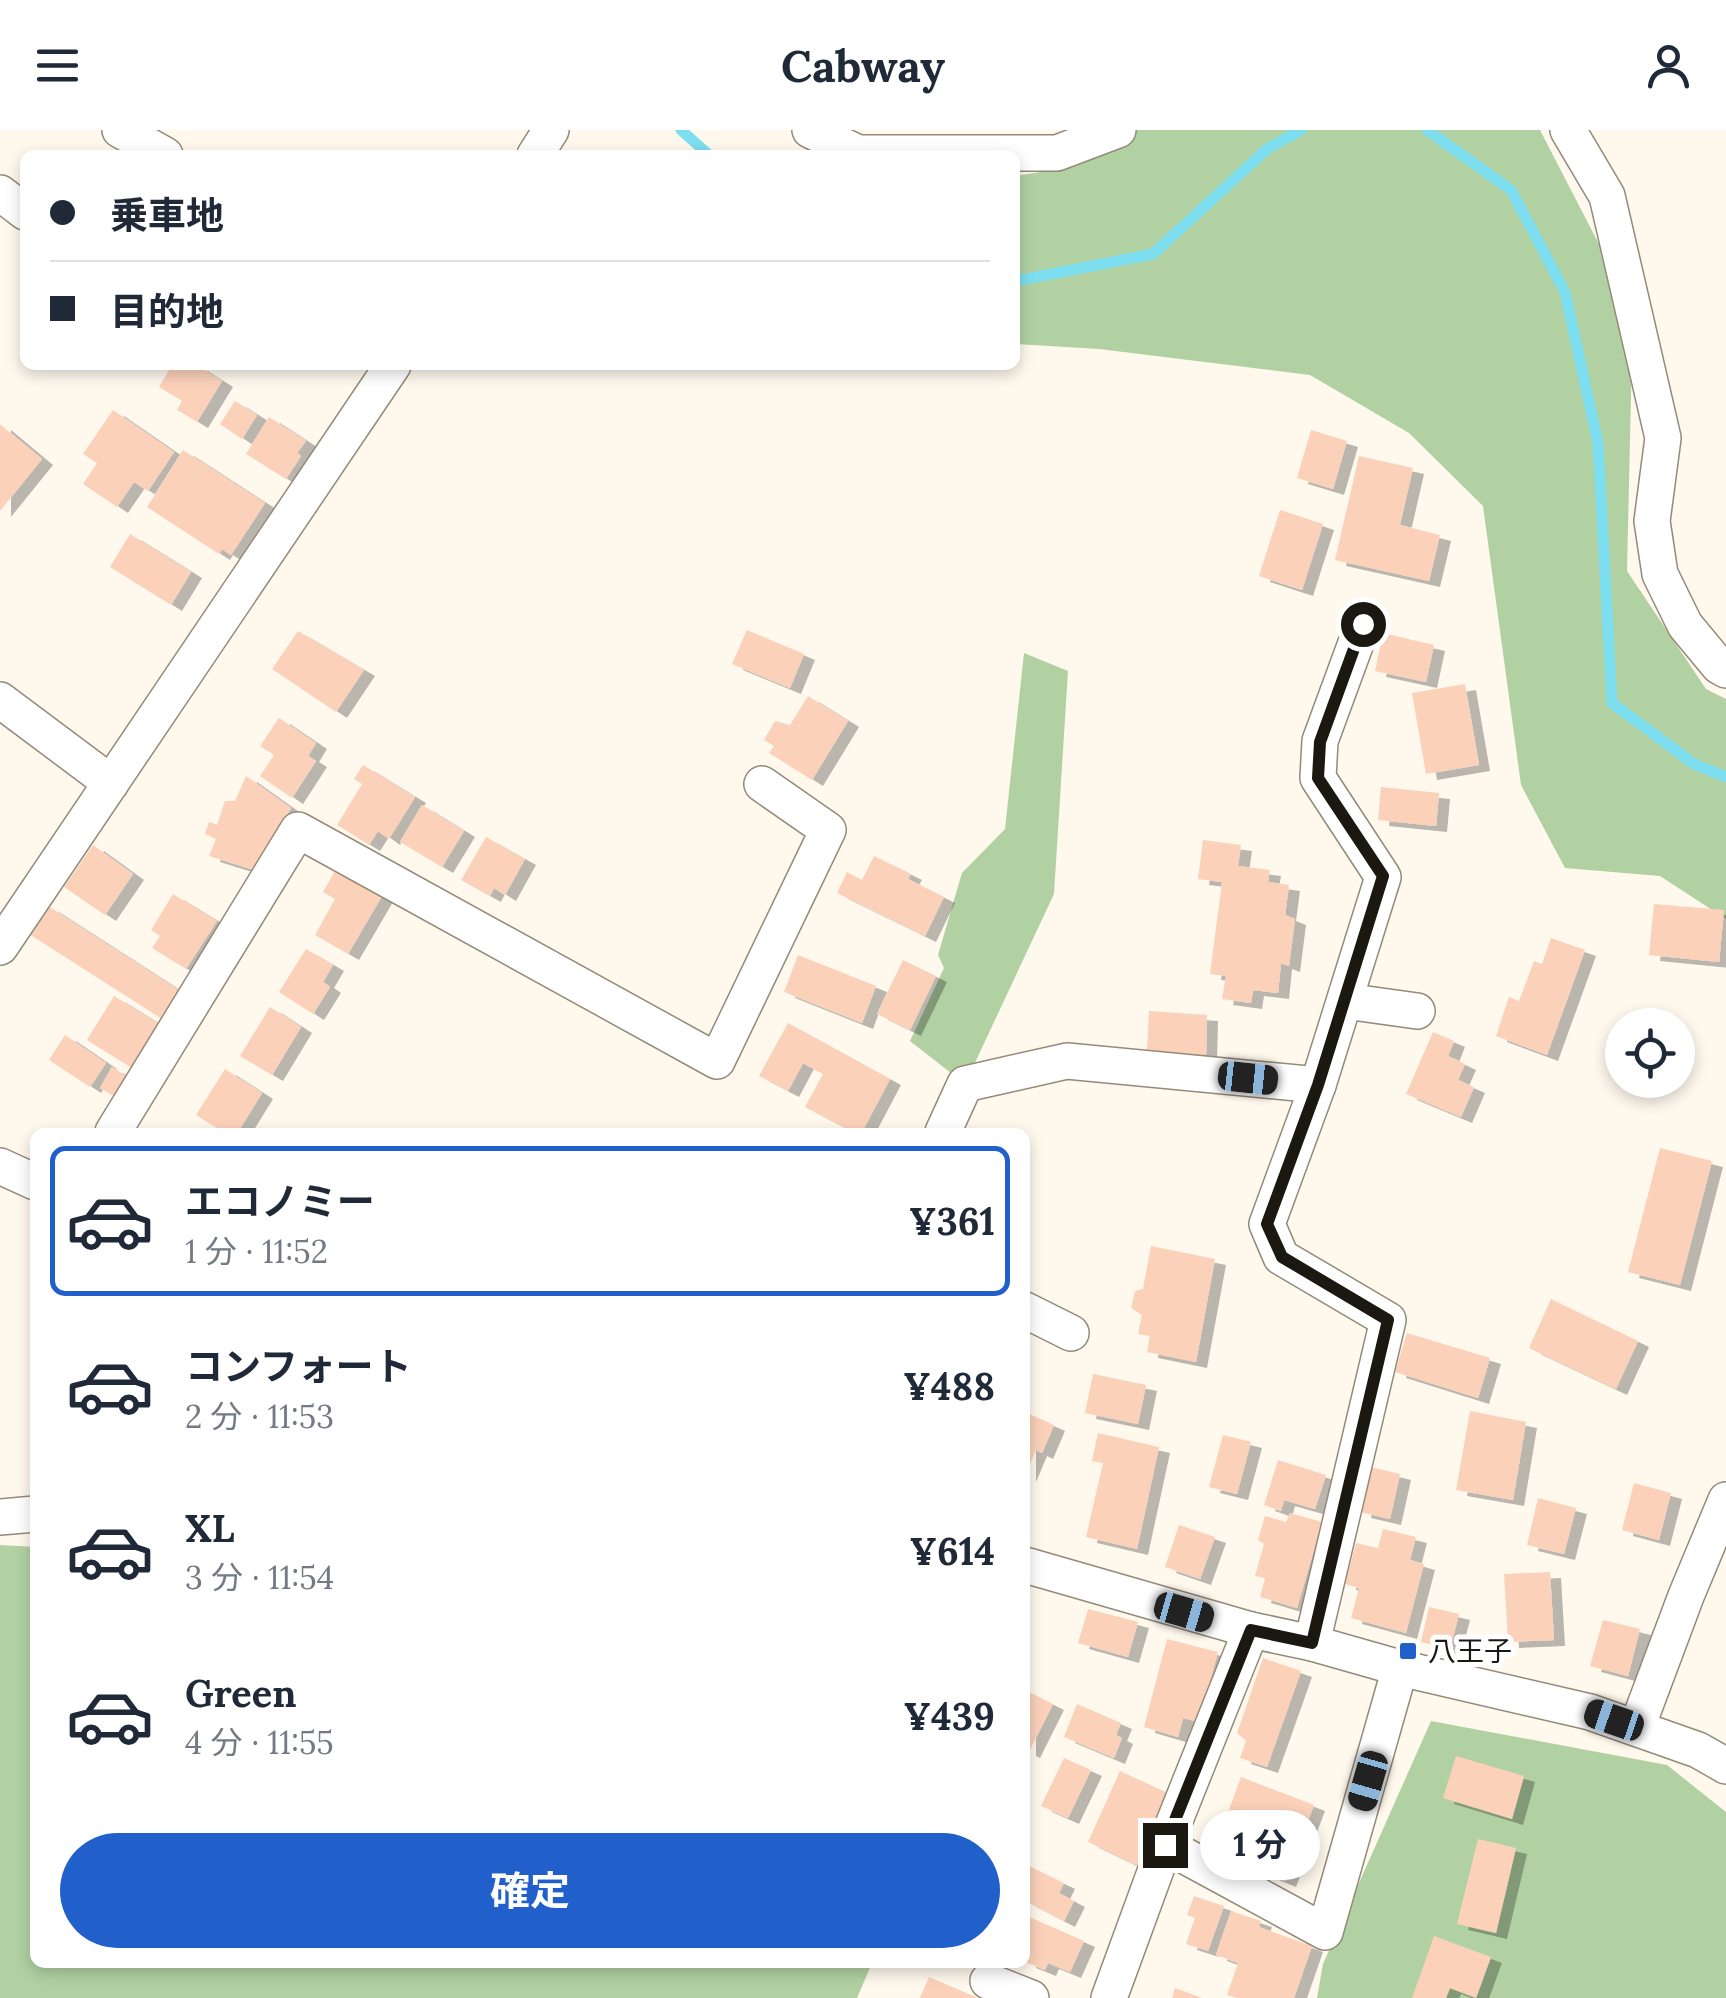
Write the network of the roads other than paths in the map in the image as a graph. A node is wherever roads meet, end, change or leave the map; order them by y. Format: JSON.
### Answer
{"nodes":[{"id":1,"x":120,"y":130,"type":"edge"},
{"id":2,"x":810,"y":130,"type":"edge"},
{"id":3,"x":1118,"y":130,"type":"edge"},
{"id":4,"x":1568,"y":130,"type":"edge"},
{"id":5,"x":155,"y":150,"type":"edge"},
{"id":6,"x":852,"y":150,"type":"edge"},
{"id":7,"x":1020,"y":153,"type":"edge"},
{"id":8,"x":0,"y":193,"type":"edge"},
{"id":9,"x":20,"y":208,"type":"edge"},
{"id":10,"x":390,"y":370,"type":"edge"},
{"id":11,"x":1363,"y":624,"type":"dead end"},
{"id":12,"x":1726,"y":670,"type":"edge"},
{"id":13,"x":0,"y":700,"type":"edge"},
{"id":14,"x":110,"y":783,"type":"junction"},
{"id":15,"x":762,"y":784,"type":"dead end"},
{"id":16,"x":0,"y":947,"type":"edge"},
{"id":17,"x":1344,"y":1001,"type":"junction"},
{"id":18,"x":1417,"y":1011,"type":"dead end"},
{"id":19,"x":1318,"y":1085,"type":"junction"},
{"id":20,"x":115,"y":1128,"type":"edge"},
{"id":21,"x":945,"y":1128,"type":"edge"},
{"id":22,"x":0,"y":1166,"type":"edge"},
{"id":23,"x":30,"y":1180,"type":"edge"},
{"id":24,"x":1030,"y":1313,"type":"edge"},
{"id":25,"x":1070,"y":1333,"type":"dead end"},
{"id":26,"x":1726,"y":1500,"type":"edge"},
{"id":27,"x":30,"y":1514,"type":"edge"},
{"id":28,"x":0,"y":1517,"type":"edge"},
{"id":29,"x":1030,"y":1566,"type":"edge"},
{"id":30,"x":1251,"y":1630,"type":"junction"},
{"id":31,"x":1312,"y":1643,"type":"junction"},
{"id":32,"x":1400,"y":1668,"type":"junction"},
{"id":33,"x":1637,"y":1728,"type":"junction"},
{"id":34,"x":1726,"y":1766,"type":"edge"},
{"id":35,"x":1165,"y":1845,"type":"junction"},
{"id":36,"x":988,"y":1981,"type":"dead end"},
{"id":37,"x":1030,"y":1998,"type":"edge"},
{"id":38,"x":1109,"y":1998,"type":"edge"}],
"edges":[{"from":1,"to":5,"type":"street"},
{"from":2,"to":6,"type":"street"},
{"from":3,"to":7,"type":"street"},
{"from":4,"to":12,"type":"street"},
{"from":8,"to":9,"type":"street"},
{"from":10,"to":14,"type":"street"},
{"from":11,"to":17,"type":"street"},
{"from":13,"to":14,"type":"street"},
{"from":14,"to":16,"type":"street"},
{"from":15,"to":20,"type":"street"},
{"from":17,"to":18,"type":"street"},
{"from":17,"to":19,"type":"street"},
{"from":19,"to":21,"type":"street"},
{"from":19,"to":31,"type":"street"},
{"from":22,"to":23,"type":"street"},
{"from":24,"to":25,"type":"street"},
{"from":26,"to":33,"type":"street"},
{"from":27,"to":28,"type":"street"},
{"from":29,"to":30,"type":"street"},
{"from":30,"to":31,"type":"street"},
{"from":30,"to":35,"type":"street"},
{"from":31,"to":32,"type":"street"},
{"from":32,"to":33,"type":"street"},
{"from":32,"to":35,"type":"street"},
{"from":33,"to":34,"type":"street"},
{"from":35,"to":38,"type":"street"},
{"from":36,"to":37,"type":"street"}]}
